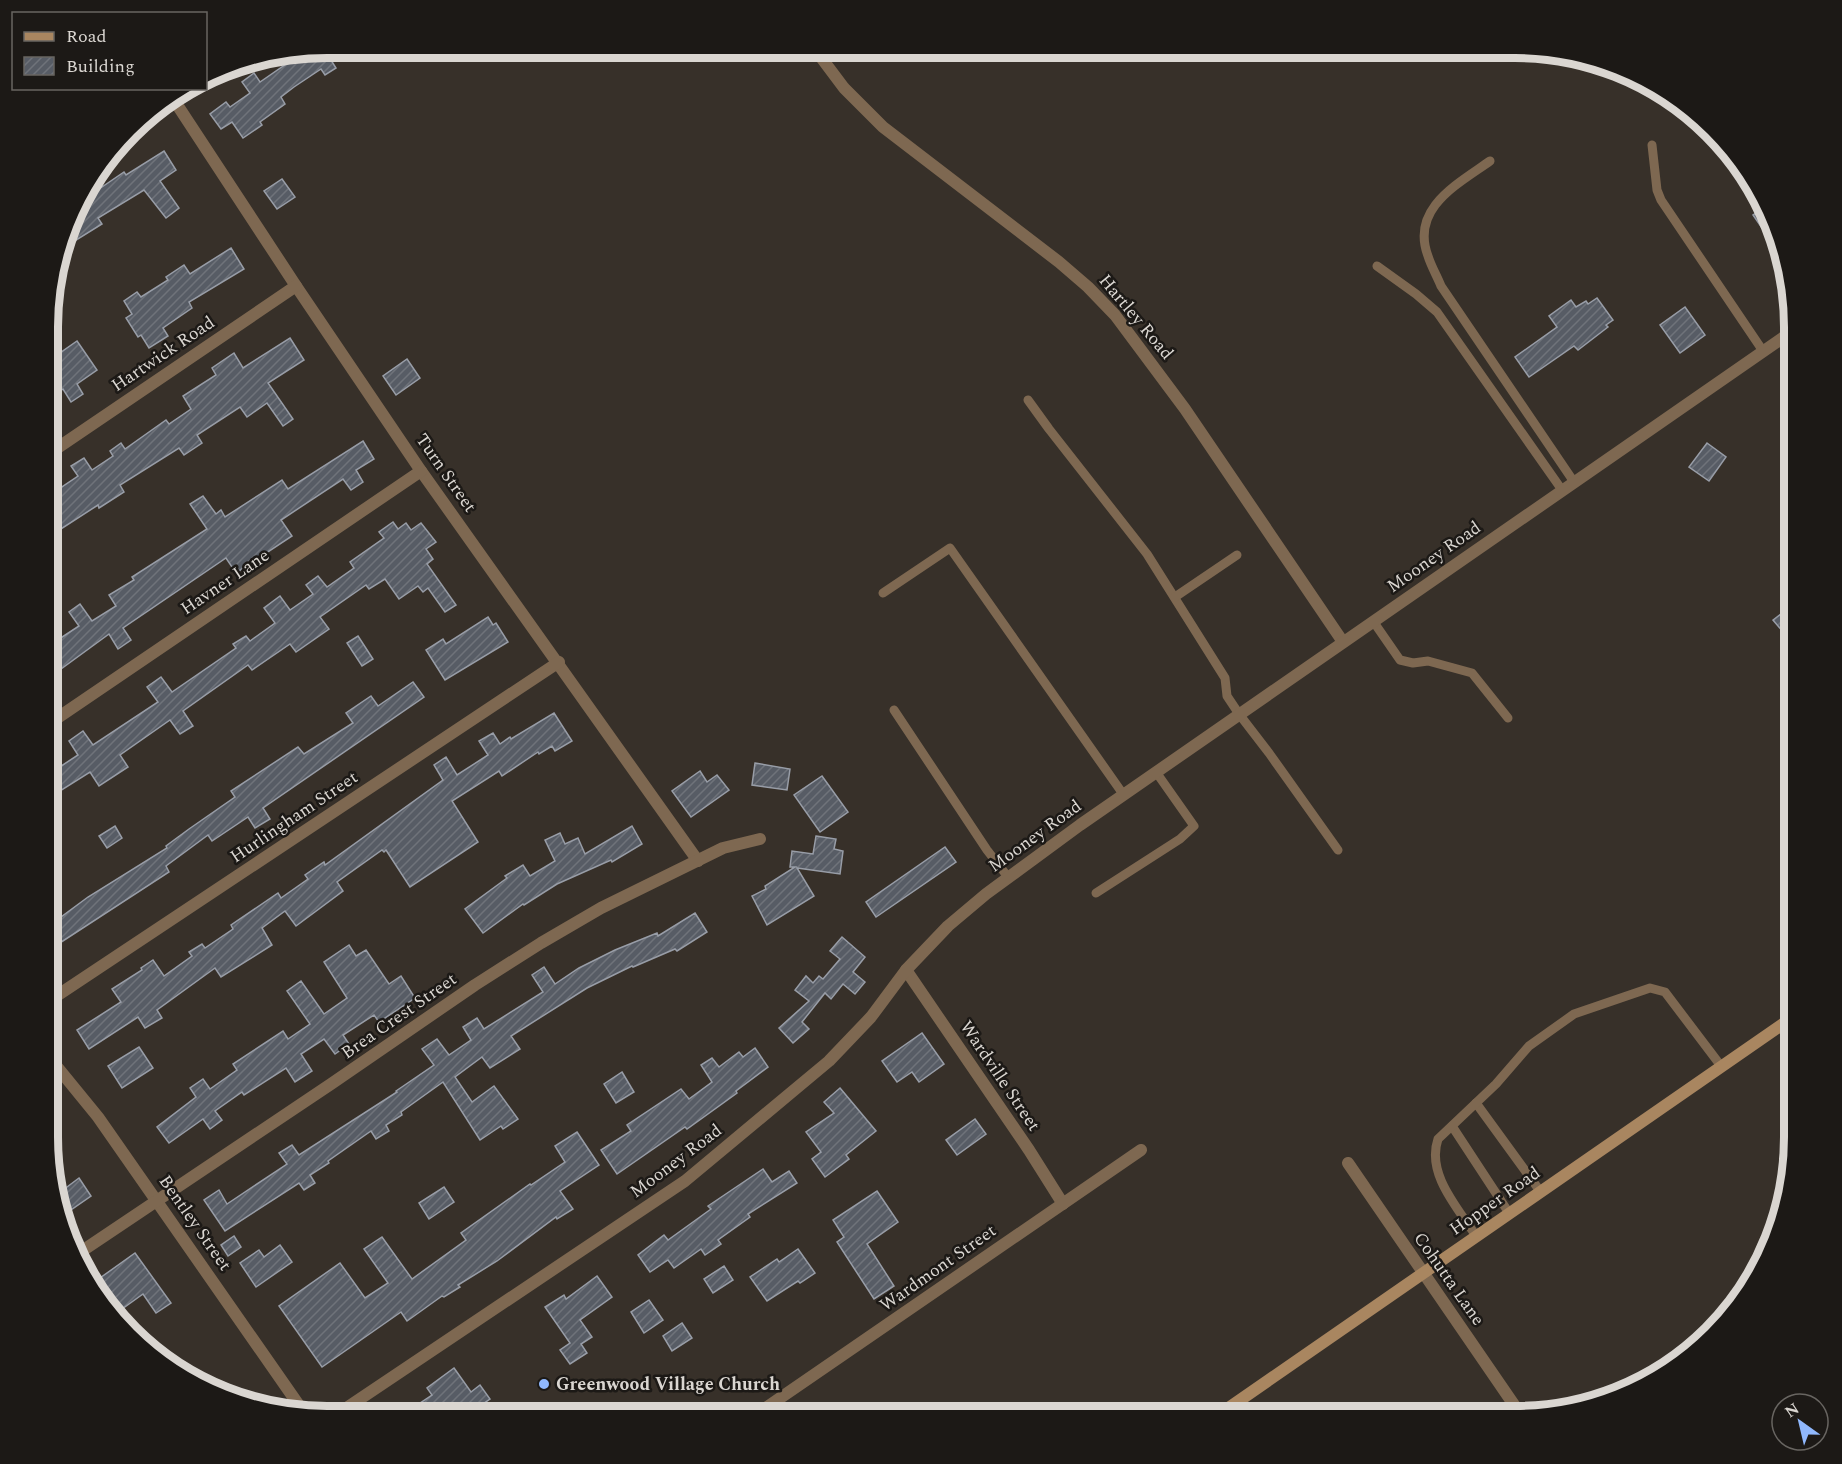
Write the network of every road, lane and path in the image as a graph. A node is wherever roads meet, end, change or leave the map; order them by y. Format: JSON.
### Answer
{"nodes":[{"id":1,"x":822,"y":58,"type":"edge"},
{"id":2,"x":177,"y":105,"type":"edge"},
{"id":3,"x":1652,"y":145,"type":"dead end"},
{"id":4,"x":1490,"y":161,"type":"dead end"},
{"id":5,"x":1377,"y":266,"type":"dead end"},
{"id":6,"x":296,"y":286,"type":"junction"},
{"id":7,"x":1784,"y":337,"type":"edge"},
{"id":8,"x":1762,"y":351,"type":"junction"},
{"id":9,"x":1028,"y":400,"type":"dead end"},
{"id":10,"x":58,"y":448,"type":"edge"},
{"id":11,"x":422,"y":471,"type":"junction"},
{"id":12,"x":1574,"y":482,"type":"junction"},
{"id":13,"x":1562,"y":490,"type":"junction"},
{"id":14,"x":1237,"y":555,"type":"dead end"},
{"id":15,"x":883,"y":593,"type":"dead end"},
{"id":16,"x":1175,"y":597,"type":"junction"},
{"id":17,"x":1373,"y":621,"type":"junction"},
{"id":18,"x":1343,"y":642,"type":"junction"},
{"id":19,"x":559,"y":663,"type":"junction"},
{"id":20,"x":894,"y":710,"type":"dead end"},
{"id":21,"x":1239,"y":714,"type":"junction"},
{"id":22,"x":58,"y":718,"type":"edge"},
{"id":23,"x":1508,"y":718,"type":"dead end"},
{"id":24,"x":1156,"y":772,"type":"junction"},
{"id":25,"x":1124,"y":794,"type":"junction"},
{"id":26,"x":760,"y":839,"type":"dead end"},
{"id":27,"x":1338,"y":850,"type":"dead end"},
{"id":28,"x":698,"y":861,"type":"junction"},
{"id":29,"x":1008,"y":877,"type":"junction"},
{"id":30,"x":1096,"y":892,"type":"dead end"},
{"id":31,"x":906,"y":970,"type":"junction"},
{"id":32,"x":58,"y":995,"type":"edge"},
{"id":33,"x":1784,"y":1024,"type":"edge"},
{"id":34,"x":1721,"y":1066,"type":"junction"},
{"id":35,"x":58,"y":1068,"type":"edge"},
{"id":36,"x":1476,"y":1103,"type":"junction"},
{"id":37,"x":1452,"y":1126,"type":"junction"},
{"id":38,"x":1142,"y":1150,"type":"dead end"},
{"id":39,"x":1348,"y":1163,"type":"dead end"},
{"id":40,"x":1540,"y":1191,"type":"junction"},
{"id":41,"x":157,"y":1200,"type":"junction"},
{"id":42,"x":1063,"y":1203,"type":"junction"},
{"id":43,"x":1509,"y":1213,"type":"junction"},
{"id":44,"x":1476,"y":1236,"type":"junction"},
{"id":45,"x":84,"y":1250,"type":"edge"},
{"id":46,"x":1424,"y":1273,"type":"junction"},
{"id":47,"x":298,"y":1404,"type":"edge"},
{"id":48,"x":349,"y":1406,"type":"edge"},
{"id":49,"x":769,"y":1406,"type":"edge"},
{"id":50,"x":1231,"y":1406,"type":"edge"},
{"id":51,"x":1515,"y":1406,"type":"edge"}],
"edges":[{"from":1,"to":18,"type":"street","name":"Hartley Road"},
{"from":2,"to":6,"type":"street","name":"Turn Street"},
{"from":3,"to":8,"type":"lane"},
{"from":4,"to":12,"type":"lane"},
{"from":5,"to":13,"type":"lane"},
{"from":6,"to":10,"type":"street","name":"Hartwick Road"},
{"from":6,"to":11,"type":"street","name":"Turn Street"},
{"from":7,"to":8,"type":"street","name":"Mooney Road"},
{"from":8,"to":12,"type":"street","name":"Mooney Road"},
{"from":9,"to":16,"type":"lane"},
{"from":11,"to":19,"type":"street","name":"Turn Street"},
{"from":11,"to":22,"type":"street","name":"Havner Lane"},
{"from":12,"to":13,"type":"street","name":"Mooney Road"},
{"from":13,"to":17,"type":"street","name":"Mooney Road"},
{"from":14,"to":16,"type":"lane"},
{"from":15,"to":25,"type":"lane"},
{"from":16,"to":21,"type":"lane"},
{"from":17,"to":18,"type":"street","name":"Mooney Road"},
{"from":17,"to":23,"type":"lane"},
{"from":18,"to":21,"type":"street","name":"Mooney Road"},
{"from":19,"to":28,"type":"street","name":"Turn Street"},
{"from":19,"to":32,"type":"street","name":"Hurlingham Street"},
{"from":20,"to":29,"type":"lane"},
{"from":21,"to":24,"type":"street","name":"Mooney Road"},
{"from":21,"to":27,"type":"lane"},
{"from":24,"to":25,"type":"street","name":"Mooney Road"},
{"from":24,"to":30,"type":"lane"},
{"from":25,"to":29,"type":"street","name":"Mooney Road"},
{"from":26,"to":28,"type":"street","name":"Brea Crest Street"},
{"from":28,"to":41,"type":"street","name":"Brea Crest Street"},
{"from":29,"to":31,"type":"street","name":"Mooney Road"},
{"from":31,"to":42,"type":"street","name":"Wardville Street"},
{"from":31,"to":48,"type":"street","name":"Mooney Road"},
{"from":33,"to":34,"type":"main road","name":"Hopper Road"},
{"from":34,"to":36,"type":"lane"},
{"from":34,"to":40,"type":"main road","name":"Hopper Road"},
{"from":35,"to":41,"type":"street","name":"Bentley Street"},
{"from":36,"to":37,"type":"lane"},
{"from":36,"to":40,"type":"lane"},
{"from":37,"to":43,"type":"lane"},
{"from":37,"to":44,"type":"lane"},
{"from":38,"to":42,"type":"street","name":"Wardmont Street"},
{"from":39,"to":46,"type":"street","name":"Cohutta Lane"},
{"from":40,"to":43,"type":"main road","name":"Hopper Road"},
{"from":41,"to":45,"type":"street","name":"Brea Crest Street"},
{"from":41,"to":47,"type":"street","name":"Bentley Street"},
{"from":42,"to":49,"type":"street","name":"Wardmont Street"},
{"from":43,"to":44,"type":"main road","name":"Hopper Road"},
{"from":44,"to":46,"type":"main road","name":"Hopper Road"},
{"from":46,"to":50,"type":"main road","name":"Hopper Road"},
{"from":46,"to":51,"type":"street","name":"Cohutta Lane"}]}
